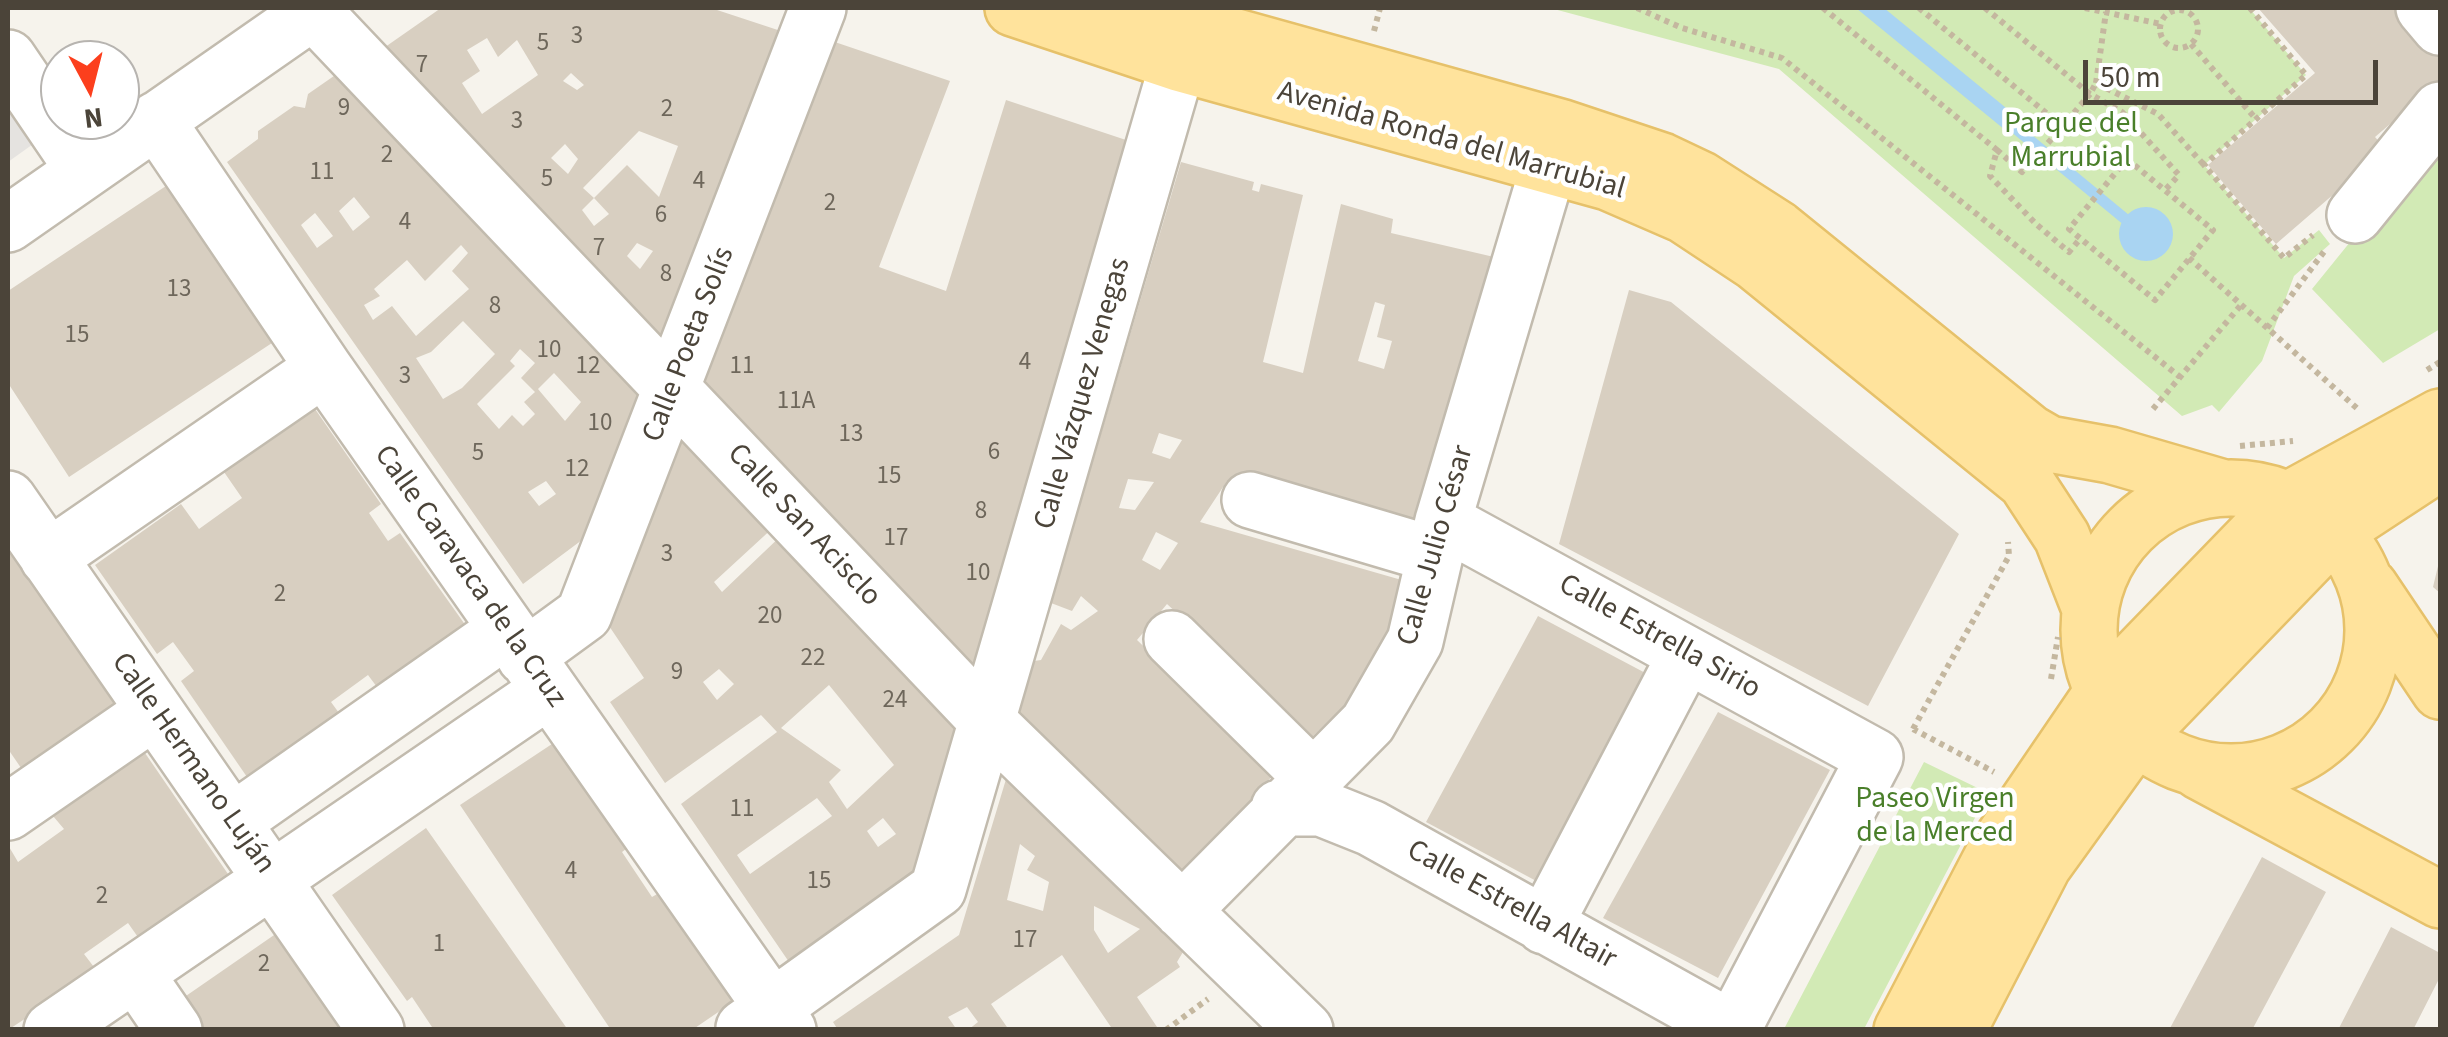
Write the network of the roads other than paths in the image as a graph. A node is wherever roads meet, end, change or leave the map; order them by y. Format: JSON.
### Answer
{"nodes":[{"id":1,"x":818,"y":8,"type":"edge"},
{"id":2,"x":1013,"y":8,"type":"edge"},
{"id":3,"x":1132,"y":8,"type":"edge"},
{"id":4,"x":2424,"y":8,"type":"edge"},
{"id":5,"x":316,"y":9,"type":"edge"},
{"id":6,"x":2440,"y":27,"type":"edge"},
{"id":7,"x":8,"y":58,"type":"edge"},
{"id":8,"x":1178,"y":63,"type":"junction"},
{"id":9,"x":2440,"y":110,"type":"edge"},
{"id":10,"x":156,"y":120,"type":"junction"},
{"id":11,"x":1549,"y":165,"type":"junction"},
{"id":12,"x":84,"y":170,"type":"junction"},
{"id":13,"x":10,"y":218,"type":"edge"},
{"id":14,"x":2342,"y":230,"type":"road end"},
{"id":15,"x":324,"y":368,"type":"junction"},
{"id":16,"x":674,"y":390,"type":"junction"},
{"id":17,"x":2440,"y":417,"type":"edge"},
{"id":18,"x":2440,"y":462,"type":"edge"},
{"id":19,"x":2220,"y":487,"type":"junction"},
{"id":20,"x":8,"y":499,"type":"edge"},
{"id":21,"x":2290,"y":499,"type":"junction"},
{"id":22,"x":1250,"y":500,"type":"dead end"},
{"id":23,"x":2335,"y":532,"type":"junction"},
{"id":24,"x":1439,"y":538,"type":"junction"},
{"id":25,"x":48,"y":558,"type":"junction"},
{"id":26,"x":1534,"y":568,"type":"junction"},
{"id":27,"x":2365,"y":580,"type":"junction"},
{"id":28,"x":2074,"y":618,"type":"junction"},
{"id":29,"x":1172,"y":639,"type":"dead end"},
{"id":30,"x":1415,"y":641,"type":"junction"},
{"id":31,"x":1686,"y":655,"type":"junction"},
{"id":32,"x":527,"y":659,"type":"junction"},
{"id":33,"x":2440,"y":691,"type":"edge"},
{"id":34,"x":2102,"y":694,"type":"junction"},
{"id":35,"x":153,"y":712,"type":"junction"},
{"id":36,"x":1368,"y":723,"type":"junction"},
{"id":37,"x":990,"y":724,"type":"junction"},
{"id":38,"x":2136,"y":737,"type":"junction"},
{"id":39,"x":2214,"y":779,"type":"junction"},
{"id":40,"x":1296,"y":793,"type":"junction"},
{"id":41,"x":12,"y":799,"type":"edge"},
{"id":42,"x":2084,"y":806,"type":"junction"},
{"id":43,"x":232,"y":822,"type":"junction"},
{"id":44,"x":1370,"y":828,"type":"junction"},
{"id":45,"x":272,"y":878,"type":"junction"},
{"id":46,"x":2440,"y":900,"type":"edge"},
{"id":47,"x":1182,"y":912,"type":"junction"},
{"id":48,"x":1544,"y":926,"type":"junction"},
{"id":49,"x":135,"y":973,"type":"junction"},
{"id":50,"x":767,"y":1022,"type":"edge"},
{"id":51,"x":1733,"y":1029,"type":"edge"},
{"id":52,"x":52,"y":1030,"type":"edge"},
{"id":53,"x":174,"y":1030,"type":"edge"},
{"id":54,"x":376,"y":1030,"type":"edge"},
{"id":55,"x":1306,"y":1030,"type":"edge"},
{"id":56,"x":1902,"y":1030,"type":"edge"},
{"id":57,"x":1958,"y":1030,"type":"edge"}],
"edges":[{"from":1,"to":16,"type":"street","name":"Calle Poeta Solís"},
{"from":2,"to":8,"type":"main road","name":"Avenida Ronda del Marrubial"},
{"from":3,"to":19,"type":"main road","name":"Avenida Ronda del Marrubial"},
{"from":4,"to":6,"type":"street"},
{"from":5,"to":10,"type":"street"},
{"from":5,"to":16,"type":"street","name":"Calle San Acisclo"},
{"from":7,"to":12,"type":"street"},
{"from":8,"to":11,"type":"main road","name":"Avenida Ronda del Marrubial"},
{"from":8,"to":37,"type":"street","name":"Calle Vázquez Venegas"},
{"from":9,"to":14,"type":"street"},
{"from":10,"to":12,"type":"street"},
{"from":10,"to":15,"type":"street","name":"Calle Caravaca de la Cruz"},
{"from":11,"to":24,"type":"street","name":"Calle Julio César"},
{"from":11,"to":28,"type":"main road","name":"Avenida Ronda del Marrubial"},
{"from":12,"to":13,"type":"street"},
{"from":15,"to":25,"type":"street"},
{"from":15,"to":32,"type":"street","name":"Calle Caravaca de la Cruz"},
{"from":16,"to":32,"type":"street","name":"Calle Poeta Solís"},
{"from":16,"to":37,"type":"street","name":"Calle San Acisclo"},
{"from":17,"to":21,"type":"main road"},
{"from":18,"to":23,"type":"main road"},
{"from":19,"to":21,"type":"main road"},
{"from":19,"to":28,"type":"main road"},
{"from":20,"to":25,"type":"street","name":"Calle Hermano Luján"},
{"from":21,"to":23,"type":"main road"},
{"from":21,"to":34,"type":"main road"},
{"from":22,"to":24,"type":"street","name":"Calle Estrella Sirio"},
{"from":23,"to":27,"type":"main road"},
{"from":23,"to":38,"type":"main road"},
{"from":24,"to":26,"type":"street","name":"Calle Estrella Sirio"},
{"from":24,"to":30,"type":"street","name":"Calle Julio César"},
{"from":25,"to":35,"type":"street","name":"Calle Hermano Luján"},
{"from":26,"to":30,"type":"street"},
{"from":26,"to":31,"type":"street","name":"Calle Estrella Sirio"},
{"from":27,"to":33,"type":"main road"},
{"from":27,"to":39,"type":"main road"},
{"from":28,"to":34,"type":"main road"},
{"from":29,"to":40,"type":"street"},
{"from":30,"to":36,"type":"street","name":"Calle Julio César"},
{"from":31,"to":48,"type":"street"},
{"from":31,"to":51,"type":"street","name":"Calle Estrella Sirio"},
{"from":32,"to":43,"type":"street"},
{"from":32,"to":45,"type":"street"},
{"from":32,"to":50,"type":"street","name":"Calle Caravaca de la Cruz"},
{"from":34,"to":38,"type":"main road"},
{"from":34,"to":56,"type":"main road"},
{"from":35,"to":41,"type":"street"},
{"from":35,"to":43,"type":"street","name":"Calle Hermano Luján"},
{"from":36,"to":40,"type":"street","name":"Calle Julio César"},
{"from":36,"to":44,"type":"street"},
{"from":37,"to":47,"type":"street","name":"Calle San Acisclo"},
{"from":37,"to":50,"type":"street","name":"Calle Vázquez Venegas"},
{"from":38,"to":39,"type":"main road"},
{"from":38,"to":42,"type":"main road"},
{"from":39,"to":42,"type":"main road"},
{"from":39,"to":46,"type":"main road"},
{"from":40,"to":44,"type":"street","name":"Calle Estrella Altair"},
{"from":40,"to":47,"type":"street","name":"Calle Julio César"},
{"from":42,"to":57,"type":"main road"},
{"from":43,"to":45,"type":"street","name":"Calle Hermano Luján"},
{"from":44,"to":48,"type":"street","name":"Calle Estrella Altair"},
{"from":45,"to":49,"type":"street"},
{"from":45,"to":54,"type":"street","name":"Calle Hermano Luján"},
{"from":47,"to":55,"type":"street","name":"Calle San Acisclo"},
{"from":48,"to":51,"type":"street","name":"Calle Estrella Altair"},
{"from":49,"to":52,"type":"street"},
{"from":49,"to":53,"type":"street"}]}
